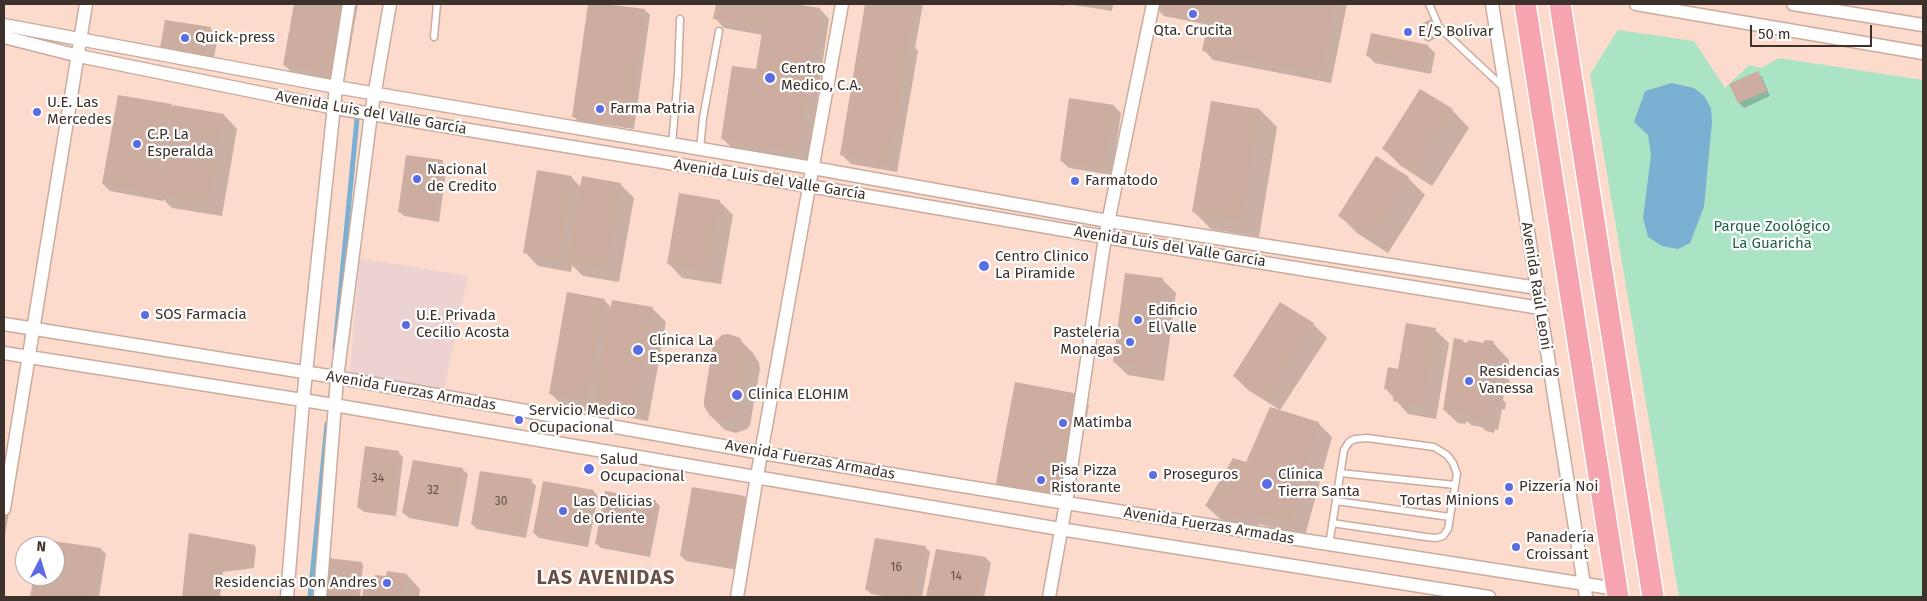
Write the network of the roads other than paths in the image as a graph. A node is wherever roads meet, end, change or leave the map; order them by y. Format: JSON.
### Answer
{"nodes":[{"id":1,"x":86,"y":4,"type":"edge"},
{"id":2,"x":349,"y":4,"type":"edge"},
{"id":3,"x":390,"y":4,"type":"edge"},
{"id":4,"x":437,"y":4,"type":"edge"},
{"id":5,"x":842,"y":4,"type":"edge"},
{"id":6,"x":1153,"y":4,"type":"edge"},
{"id":7,"x":1430,"y":4,"type":"edge"},
{"id":8,"x":1492,"y":4,"type":"edge"},
{"id":9,"x":1525,"y":4,"type":"edge"},
{"id":10,"x":1560,"y":4,"type":"edge"},
{"id":11,"x":1636,"y":4,"type":"edge"},
{"id":12,"x":1793,"y":4,"type":"edge"},
{"id":13,"x":680,"y":19,"type":"dead end"},
{"id":14,"x":4,"y":25,"type":"edge"},
{"id":15,"x":1923,"y":25,"type":"edge"},
{"id":16,"x":719,"y":31,"type":"dead end"},
{"id":17,"x":4,"y":37,"type":"edge"},
{"id":18,"x":434,"y":38,"type":"dead end"},
{"id":19,"x":79,"y":40,"type":"junction"},
{"id":20,"x":1923,"y":53,"type":"edge"},
{"id":21,"x":79,"y":56,"type":"junction"},
{"id":22,"x":336,"y":87,"type":"junction"},
{"id":23,"x":1504,"y":88,"type":"junction"},
{"id":24,"x":375,"y":94,"type":"junction"},
{"id":25,"x":335,"y":108,"type":"junction"},
{"id":26,"x":371,"y":114,"type":"junction"},
{"id":27,"x":672,"y":144,"type":"junction"},
{"id":28,"x":700,"y":149,"type":"junction"},
{"id":29,"x":812,"y":168,"type":"junction"},
{"id":30,"x":809,"y":186,"type":"junction"},
{"id":31,"x":1108,"y":221,"type":"junction"},
{"id":32,"x":1105,"y":237,"type":"junction"},
{"id":33,"x":1537,"y":288,"type":"junction"},
{"id":34,"x":1540,"y":308,"type":"junction"},
{"id":35,"x":4,"y":324,"type":"edge"},
{"id":36,"x":33,"y":328,"type":"junction"},
{"id":37,"x":4,"y":353,"type":"edge"},
{"id":38,"x":28,"y":357,"type":"junction"},
{"id":39,"x":308,"y":373,"type":"junction"},
{"id":40,"x":336,"y":378,"type":"junction"},
{"id":41,"x":305,"y":401,"type":"junction"},
{"id":42,"x":333,"y":405,"type":"junction"},
{"id":43,"x":762,"y":453,"type":"junction"},
{"id":44,"x":1340,"y":473,"type":"junction"},
{"id":45,"x":757,"y":476,"type":"junction"},
{"id":46,"x":1455,"y":485,"type":"junction"},
{"id":47,"x":1336,"y":501,"type":"junction"},
{"id":48,"x":1066,"y":503,"type":"junction"},
{"id":49,"x":4,"y":510,"type":"edge"},
{"id":50,"x":1450,"y":517,"type":"junction"},
{"id":51,"x":1332,"y":523,"type":"junction"},
{"id":52,"x":1060,"y":529,"type":"junction"},
{"id":53,"x":1329,"y":545,"type":"junction"},
{"id":54,"x":1585,"y":591,"type":"edge"},
{"id":55,"x":1618,"y":593,"type":"edge"},
{"id":56,"x":287,"y":597,"type":"edge"},
{"id":57,"x":320,"y":597,"type":"edge"},
{"id":58,"x":737,"y":597,"type":"edge"},
{"id":59,"x":1049,"y":597,"type":"edge"},
{"id":60,"x":1489,"y":597,"type":"edge"},
{"id":61,"x":1653,"y":597,"type":"edge"}],
"edges":[{"from":1,"to":19,"type":"street"},
{"from":2,"to":22,"type":"street"},
{"from":3,"to":24,"type":"street"},
{"from":4,"to":18,"type":"lane"},
{"from":5,"to":29,"type":"street"},
{"from":6,"to":31,"type":"street"},
{"from":7,"to":23,"type":"lane"},
{"from":8,"to":23,"type":"street","name":"Avenida Raúl Leoni"},
{"from":9,"to":55,"type":"highway"},
{"from":10,"to":61,"type":"highway"},
{"from":11,"to":20,"type":"street"},
{"from":12,"to":15,"type":"street"},
{"from":13,"to":27,"type":"lane"},
{"from":14,"to":19,"type":"street","name":"Avenida Luis del Valle García"},
{"from":16,"to":28,"type":"lane"},
{"from":17,"to":21,"type":"street","name":"Avenida Luis del Valle García"},
{"from":19,"to":21,"type":"street"},
{"from":19,"to":22,"type":"street","name":"Avenida Luis del Valle García"},
{"from":21,"to":25,"type":"street","name":"Avenida Luis del Valle García"},
{"from":21,"to":36,"type":"street"},
{"from":22,"to":24,"type":"street","name":"Avenida Luis del Valle García"},
{"from":22,"to":25,"type":"street"},
{"from":23,"to":33,"type":"street","name":"Avenida Raúl Leoni"},
{"from":24,"to":26,"type":"street"},
{"from":24,"to":27,"type":"street","name":"Avenida Luis del Valle García"},
{"from":25,"to":26,"type":"street","name":"Avenida Luis del Valle García"},
{"from":25,"to":39,"type":"street"},
{"from":26,"to":30,"type":"street","name":"Avenida Luis del Valle García"},
{"from":26,"to":40,"type":"street"},
{"from":27,"to":28,"type":"street","name":"Avenida Luis del Valle García"},
{"from":28,"to":29,"type":"street","name":"Avenida Luis del Valle García"},
{"from":29,"to":30,"type":"street"},
{"from":29,"to":31,"type":"street","name":"Avenida Luis del Valle García"},
{"from":30,"to":32,"type":"street","name":"Avenida Luis del Valle García"},
{"from":30,"to":43,"type":"street"},
{"from":31,"to":32,"type":"street"},
{"from":31,"to":33,"type":"street","name":"Avenida Luis del Valle García"},
{"from":32,"to":34,"type":"street","name":"Avenida Luis del Valle García"},
{"from":32,"to":48,"type":"street"},
{"from":33,"to":34,"type":"street","name":"Avenida Raúl Leoni"},
{"from":34,"to":54,"type":"street","name":"Avenida Raúl Leoni"},
{"from":35,"to":36,"type":"street","name":"Avenida Fuerzas Armadas"},
{"from":36,"to":38,"type":"street"},
{"from":36,"to":39,"type":"street","name":"Avenida Fuerzas Armadas"},
{"from":37,"to":38,"type":"street","name":"Avenida Fuerzas Armadas"},
{"from":38,"to":41,"type":"street","name":"Avenida Fuerzas Armadas"},
{"from":38,"to":49,"type":"street"},
{"from":39,"to":40,"type":"street","name":"Avenida Fuerzas Armadas"},
{"from":39,"to":41,"type":"street"},
{"from":40,"to":42,"type":"street"},
{"from":40,"to":43,"type":"street","name":"Avenida Fuerzas Armadas"},
{"from":41,"to":42,"type":"street","name":"Avenida Fuerzas Armadas"},
{"from":41,"to":56,"type":"street"},
{"from":42,"to":45,"type":"street","name":"Avenida Fuerzas Armadas"},
{"from":42,"to":57,"type":"street"},
{"from":43,"to":45,"type":"street"},
{"from":43,"to":48,"type":"street","name":"Avenida Fuerzas Armadas"},
{"from":44,"to":46,"type":"lane"},
{"from":44,"to":46,"type":"lane"},
{"from":44,"to":47,"type":"lane"},
{"from":45,"to":52,"type":"street","name":"Avenida Fuerzas Armadas"},
{"from":45,"to":58,"type":"street"},
{"from":46,"to":50,"type":"lane"},
{"from":47,"to":50,"type":"lane"},
{"from":47,"to":51,"type":"lane"},
{"from":48,"to":52,"type":"street"},
{"from":48,"to":53,"type":"street","name":"Avenida Fuerzas Armadas"},
{"from":50,"to":51,"type":"lane"},
{"from":51,"to":53,"type":"lane"},
{"from":52,"to":59,"type":"street"},
{"from":52,"to":60,"type":"street","name":"Avenida Fuerzas Armadas"},
{"from":53,"to":54,"type":"street","name":"Avenida Fuerzas Armadas"},
{"from":54,"to":55,"type":"street","name":"Avenida Fuerzas Armadas"}]}
